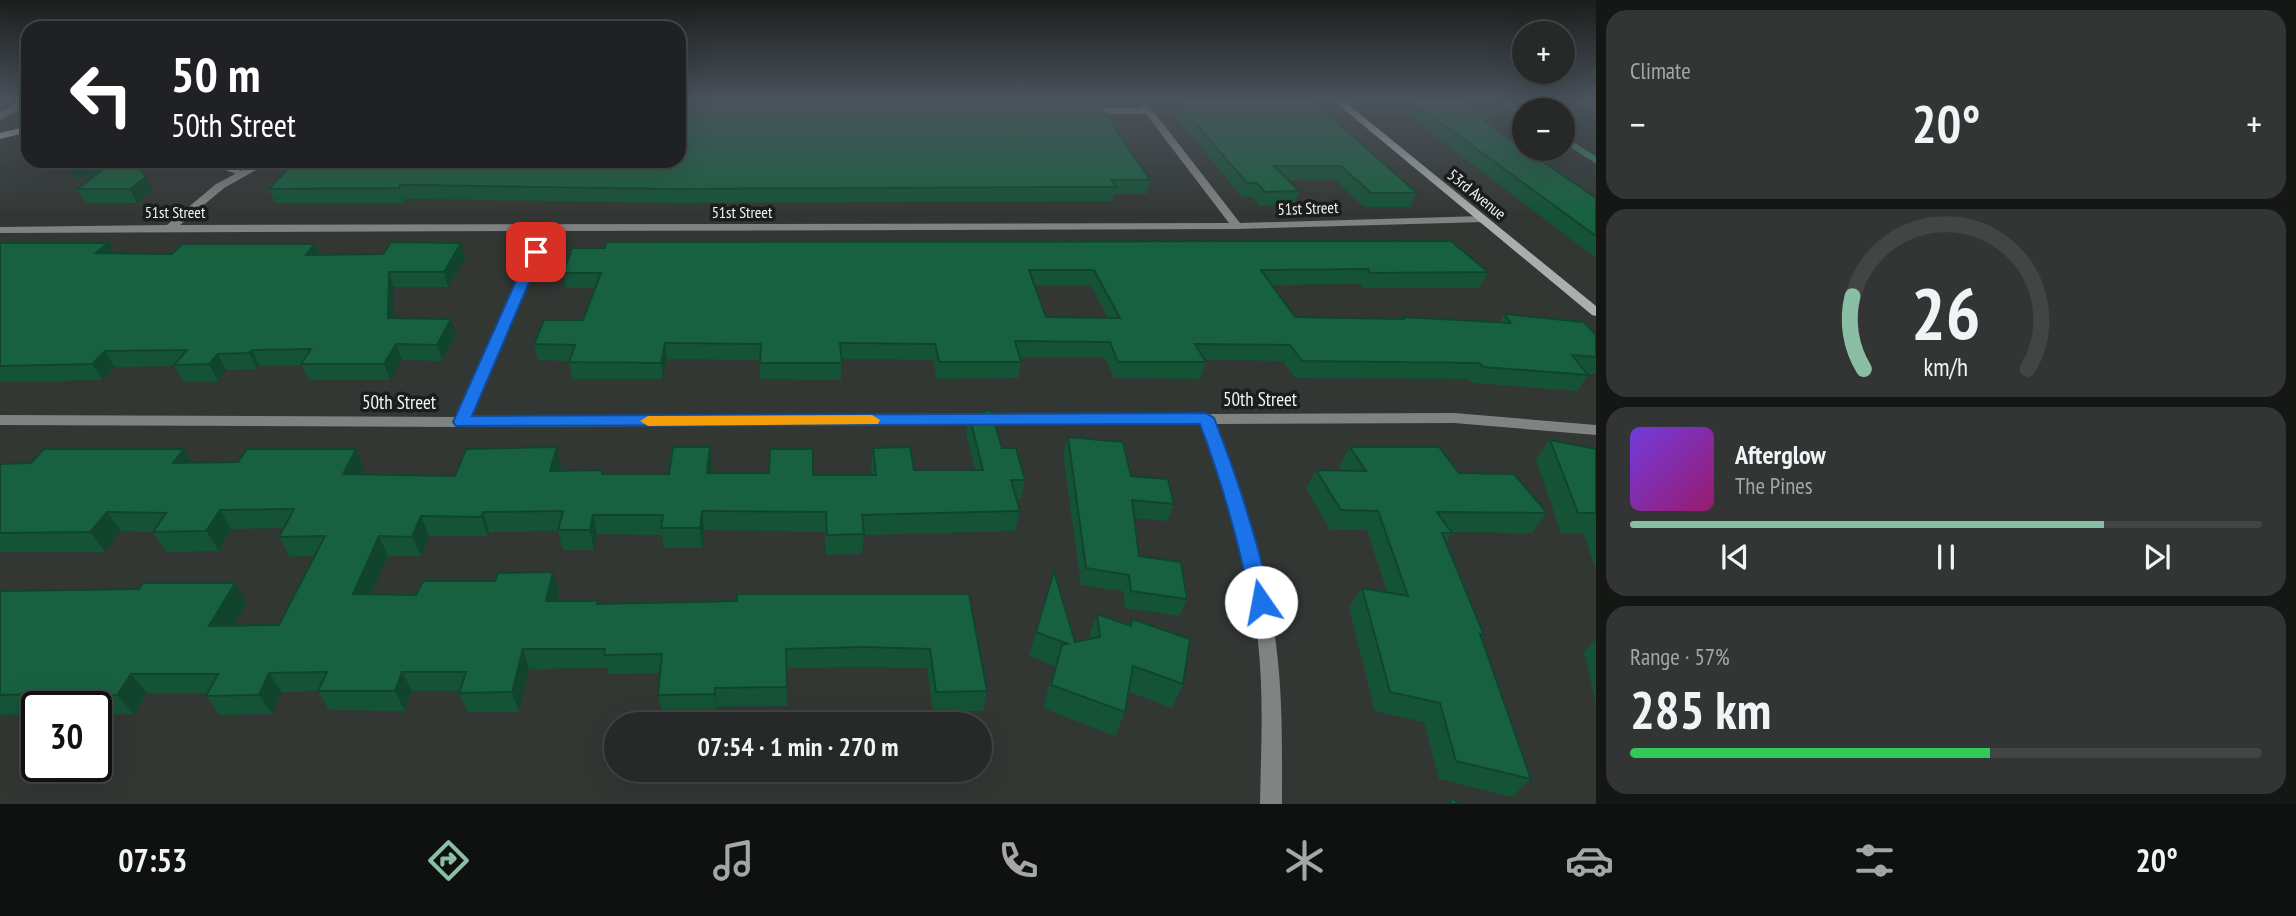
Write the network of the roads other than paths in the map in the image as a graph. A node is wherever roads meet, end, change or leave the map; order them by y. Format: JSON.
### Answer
{"nodes":[{"id":1,"x":1169,"y":139,"type":"edge"},
{"id":2,"x":1384,"y":139,"type":"edge"},
{"id":3,"x":227,"y":168,"type":"edge"},
{"id":4,"x":252,"y":168,"type":"edge"},
{"id":5,"x":242,"y":173,"type":"junction"},
{"id":6,"x":1483,"y":219,"type":"junction"},
{"id":7,"x":1237,"y":226,"type":"junction"},
{"id":8,"x":170,"y":228,"type":"junction"},
{"id":9,"x":546,"y":228,"type":"junction"},
{"id":10,"x":0,"y":230,"type":"edge"},
{"id":11,"x":1596,"y":312,"type":"edge"},
{"id":12,"x":1206,"y":418,"type":"junction"},
{"id":13,"x":0,"y":420,"type":"edge"},
{"id":14,"x":461,"y":422,"type":"junction"},
{"id":15,"x":1596,"y":430,"type":"edge"},
{"id":16,"x":1271,"y":804,"type":"edge"}],
"edges":[{"from":1,"to":7,"type":"street"},
{"from":2,"to":6,"type":"street","name":"53rd Avenue"},
{"from":3,"to":5,"type":"street"},
{"from":4,"to":5,"type":"street"},
{"from":5,"to":8,"type":"street"},
{"from":6,"to":7,"type":"street","name":"51st Street"},
{"from":6,"to":11,"type":"street","name":"53rd Avenue"},
{"from":7,"to":9,"type":"street","name":"51st Street"},
{"from":8,"to":9,"type":"street","name":"51st Street"},
{"from":8,"to":10,"type":"street","name":"51st Street"},
{"from":9,"to":14,"type":"street"},
{"from":12,"to":14,"type":"street","name":"50th Street"},
{"from":12,"to":15,"type":"street","name":"50th Street"},
{"from":12,"to":16,"type":"street"},
{"from":13,"to":14,"type":"street","name":"50th Street"}]}
